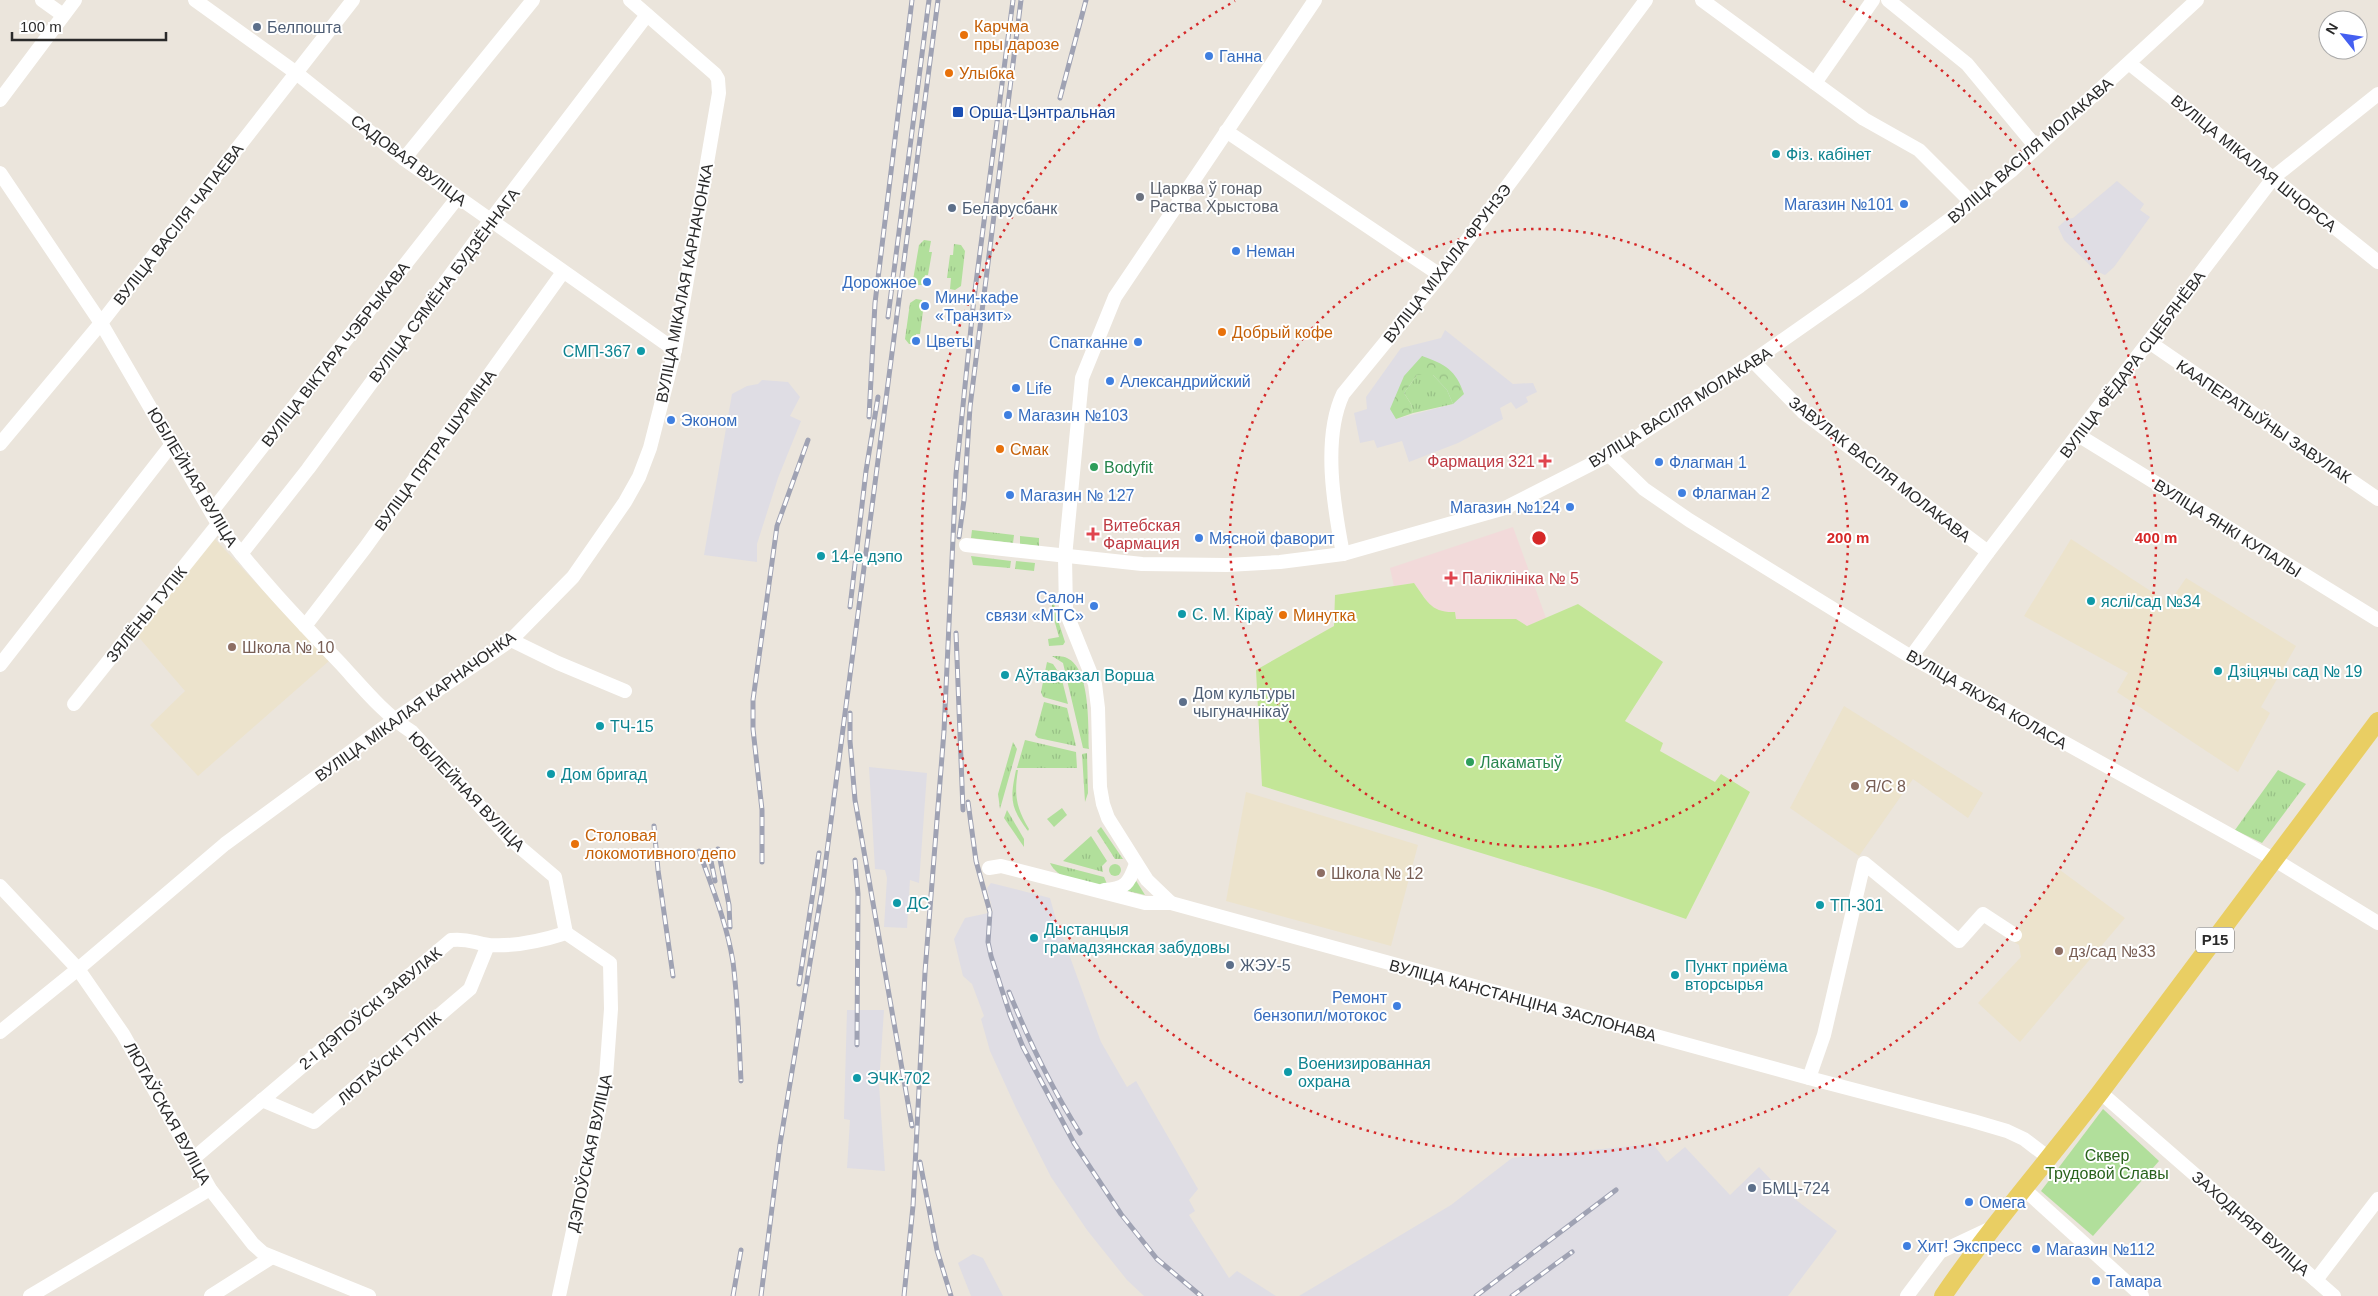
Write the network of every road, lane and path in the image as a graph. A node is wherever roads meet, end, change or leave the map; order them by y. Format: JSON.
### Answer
{"nodes":[{"id":1,"x":42,"y":0,"type":"edge"},
{"id":2,"x":75,"y":0,"type":"edge"},
{"id":3,"x":195,"y":0,"type":"edge"},
{"id":4,"x":353,"y":0,"type":"edge"},
{"id":5,"x":533,"y":0,"type":"edge"},
{"id":6,"x":630,"y":0,"type":"edge"},
{"id":7,"x":1315,"y":0,"type":"edge"},
{"id":8,"x":1646,"y":0,"type":"edge"},
{"id":9,"x":1702,"y":0,"type":"edge"},
{"id":10,"x":1873,"y":0,"type":"edge"},
{"id":11,"x":1888,"y":0,"type":"edge"},
{"id":12,"x":2195,"y":1,"type":"edge"},
{"id":13,"x":63,"y":15,"type":"junction"},
{"id":14,"x":647,"y":15,"type":"junction"},
{"id":15,"x":2130,"y":64,"type":"junction"},
{"id":16,"x":295,"y":72,"type":"junction"},
{"id":17,"x":1815,"y":83,"type":"junction"},
{"id":18,"x":2378,"y":94,"type":"edge"},
{"id":19,"x":0,"y":100,"type":"edge"},
{"id":20,"x":1226,"y":131,"type":"junction"},
{"id":21,"x":2036,"y":147,"type":"junction"},
{"id":22,"x":404,"y":160,"type":"junction"},
{"id":23,"x":0,"y":173,"type":"edge"},
{"id":24,"x":2274,"y":178,"type":"junction"},
{"id":25,"x":458,"y":198,"type":"junction"},
{"id":26,"x":1971,"y":202,"type":"junction"},
{"id":27,"x":490,"y":221,"type":"junction"},
{"id":28,"x":2378,"y":262,"type":"edge"},
{"id":29,"x":563,"y":272,"type":"junction"},
{"id":30,"x":1440,"y":275,"type":"junction"},
{"id":31,"x":101,"y":323,"type":"junction"},
{"id":32,"x":2150,"y":342,"type":"junction"},
{"id":33,"x":675,"y":350,"type":"junction"},
{"id":34,"x":1753,"y":362,"type":"junction"},
{"id":35,"x":2078,"y":435,"type":"junction"},
{"id":36,"x":0,"y":444,"type":"edge"},
{"id":37,"x":172,"y":444,"type":"junction"},
{"id":38,"x":1609,"y":455,"type":"junction"},
{"id":39,"x":2378,"y":499,"type":"edge"},
{"id":40,"x":215,"y":517,"type":"junction"},
{"id":41,"x":966,"y":545,"type":"dead end"},
{"id":42,"x":1988,"y":552,"type":"junction"},
{"id":43,"x":240,"y":554,"type":"junction"},
{"id":44,"x":1343,"y":554,"type":"junction"},
{"id":45,"x":1065,"y":557,"type":"junction"},
{"id":46,"x":2378,"y":620,"type":"edge"},
{"id":47,"x":304,"y":626,"type":"junction"},
{"id":48,"x":511,"y":640,"type":"junction"},
{"id":49,"x":1912,"y":657,"type":"junction"},
{"id":50,"x":0,"y":665,"type":"edge"},
{"id":51,"x":625,"y":691,"type":"dead end"},
{"id":52,"x":74,"y":704,"type":"dead end"},
{"id":53,"x":394,"y":720,"type":"junction"},
{"id":54,"x":2378,"y":720,"type":"edge"},
{"id":55,"x":2275,"y":860,"type":"junction"},
{"id":56,"x":1136,"y":864,"type":"junction"},
{"id":57,"x":989,"y":868,"type":"dead end"},
{"id":58,"x":0,"y":886,"type":"edge"},
{"id":59,"x":1102,"y":890,"type":"junction"},
{"id":60,"x":1170,"y":903,"type":"junction"},
{"id":61,"x":2378,"y":923,"type":"edge"},
{"id":62,"x":566,"y":933,"type":"junction"},
{"id":63,"x":2015,"y":935,"type":"dead end"},
{"id":64,"x":488,"y":945,"type":"junction"},
{"id":65,"x":78,"y":969,"type":"junction"},
{"id":66,"x":0,"y":1032,"type":"edge"},
{"id":67,"x":1808,"y":1078,"type":"junction"},
{"id":68,"x":2100,"y":1092,"type":"junction"},
{"id":69,"x":262,"y":1100,"type":"junction"},
{"id":70,"x":194,"y":1158,"type":"junction"},
{"id":71,"x":2049,"y":1158,"type":"junction"},
{"id":72,"x":210,"y":1189,"type":"junction"},
{"id":73,"x":2024,"y":1189,"type":"junction"},
{"id":74,"x":2377,"y":1202,"type":"edge"},
{"id":75,"x":1992,"y":1228,"type":"junction"},
{"id":76,"x":272,"y":1257,"type":"junction"},
{"id":77,"x":2316,"y":1280,"type":"junction"},
{"id":78,"x":30,"y":1296,"type":"edge"},
{"id":79,"x":211,"y":1296,"type":"edge"},
{"id":80,"x":369,"y":1296,"type":"edge"},
{"id":81,"x":559,"y":1296,"type":"edge"},
{"id":82,"x":1908,"y":1296,"type":"edge"},
{"id":83,"x":1943,"y":1296,"type":"edge"},
{"id":84,"x":2142,"y":1296,"type":"edge"},
{"id":85,"x":2334,"y":1296,"type":"edge"}],
"edges":[{"from":1,"to":13,"type":"street"},
{"from":2,"to":13,"type":"street"},
{"from":3,"to":16,"type":"street","name":"САДОВАЯ ВУЛІЦА"},
{"from":4,"to":16,"type":"street","name":"ВУЛІЦА ВАСІЛЯ ЧАПАЕВА"},
{"from":5,"to":22,"type":"street"},
{"from":6,"to":14,"type":"street"},
{"from":7,"to":20,"type":"street"},
{"from":8,"to":30,"type":"street","name":"ВУЛІЦА МІХАІЛА ФРУНЗЭ"},
{"from":9,"to":17,"type":"street"},
{"from":10,"to":17,"type":"street"},
{"from":11,"to":21,"type":"street"},
{"from":12,"to":15,"type":"street","name":"ВУЛІЦА ВАСІЛЯ МОЛАКАВА"},
{"from":13,"to":19,"type":"street"},
{"from":14,"to":27,"type":"street","name":"ВУЛІЦА СЯМЁНА БУДЗЁННАГА"},
{"from":14,"to":33,"type":"street","name":"ВУЛІЦА МІКАЛАЯ КАРНАЧОНКА"},
{"from":15,"to":21,"type":"street","name":"ВУЛІЦА ВАСІЛЯ МОЛАКАВА"},
{"from":15,"to":24,"type":"street","name":"ВУЛІЦА МІКАЛАЯ ШЧОРСА"},
{"from":16,"to":22,"type":"street","name":"САДОВАЯ ВУЛІЦА"},
{"from":16,"to":31,"type":"street","name":"ВУЛІЦА ВАСІЛЯ ЧАПАЕВА"},
{"from":17,"to":26,"type":"street"},
{"from":18,"to":24,"type":"street","name":"ВУЛІЦА ФЁДАРА СЦЕБЯНЁВА"},
{"from":20,"to":30,"type":"street"},
{"from":20,"to":45,"type":"street"},
{"from":21,"to":26,"type":"street","name":"ВУЛІЦА ВАСІЛЯ МОЛАКАВА"},
{"from":22,"to":25,"type":"street","name":"САДОВАЯ ВУЛІЦА"},
{"from":23,"to":31,"type":"street","name":"ЮБІЛЕЙНАЯ ВУЛІЦА"},
{"from":24,"to":28,"type":"street","name":"ВУЛІЦА МІКАЛАЯ ШЧОРСА"},
{"from":24,"to":32,"type":"street","name":"ВУЛІЦА ФЁДАРА СЦЕБЯНЁВА"},
{"from":25,"to":27,"type":"street","name":"САДОВАЯ ВУЛІЦА"},
{"from":25,"to":40,"type":"street","name":"ВУЛІЦА ВІКТАРА ЧЭБРЫКАВА"},
{"from":26,"to":34,"type":"street","name":"ВУЛІЦА ВАСІЛЯ МОЛАКАВА"},
{"from":27,"to":29,"type":"street","name":"САДОВАЯ ВУЛІЦА"},
{"from":27,"to":43,"type":"street","name":"ВУЛІЦА СЯМЁНА БУДЗЁННАГА"},
{"from":29,"to":33,"type":"street","name":"САДОВАЯ ВУЛІЦА"},
{"from":29,"to":47,"type":"street","name":"ВУЛІЦА ПЯТРА ШУРМІНА"},
{"from":30,"to":44,"type":"street","name":"ВУЛІЦА МІХАІЛА ФРУНЗЭ"},
{"from":31,"to":36,"type":"street","name":"ВУЛІЦА ВАСІЛЯ ЧАПАЕВА"},
{"from":31,"to":37,"type":"street","name":"ЮБІЛЕЙНАЯ ВУЛІЦА"},
{"from":32,"to":35,"type":"street","name":"ВУЛІЦА ФЁДАРА СЦЕБЯНЁВА"},
{"from":32,"to":39,"type":"street","name":"КААПЕРАТЫЎНЫ ЗАВУЛАК"},
{"from":33,"to":48,"type":"street","name":"ВУЛІЦА МІКАЛАЯ КАРНАЧОНКА"},
{"from":34,"to":38,"type":"street","name":"ВУЛІЦА ВАСІЛЯ МОЛАКАВА"},
{"from":34,"to":42,"type":"street","name":"ЗАВУЛАК ВАСІЛЯ МОЛАКАВА"},
{"from":35,"to":42,"type":"street","name":"ВУЛІЦА ФЁДАРА СЦЕБЯНЁВА"},
{"from":35,"to":46,"type":"street","name":"ВУЛІЦА ЯНКІ КУПАЛЫ"},
{"from":37,"to":40,"type":"street","name":"ЮБІЛЕЙНАЯ ВУЛІЦА"},
{"from":37,"to":50,"type":"street"},
{"from":38,"to":44,"type":"street","name":"ВУЛІЦА ВАСІЛЯ МОЛАКАВА"},
{"from":38,"to":49,"type":"street","name":"ВУЛІЦА ЯКУБА КОЛАСА"},
{"from":40,"to":43,"type":"street","name":"ЮБІЛЕЙНАЯ ВУЛІЦА"},
{"from":40,"to":52,"type":"street","name":"ЗЯЛЁНЫ ТУПІК"},
{"from":41,"to":45,"type":"street","name":"ВУЛІЦА ВАСІЛЯ МОЛАКАВА"},
{"from":42,"to":49,"type":"street","name":"ВУЛІЦА ФЁДАРА СЦЕБЯНЁВА"},
{"from":43,"to":47,"type":"street","name":"ЮБІЛЕЙНАЯ ВУЛІЦА"},
{"from":44,"to":45,"type":"street","name":"ВУЛІЦА ВАСІЛЯ МОЛАКАВА"},
{"from":45,"to":56,"type":"street"},
{"from":47,"to":53,"type":"street","name":"ЮБІЛЕЙНАЯ ВУЛІЦА"},
{"from":48,"to":51,"type":"street"},
{"from":48,"to":53,"type":"street","name":"ВУЛІЦА МІКАЛАЯ КАРНАЧОНКА"},
{"from":49,"to":55,"type":"street","name":"ВУЛІЦА ЯКУБА КОЛАСА"},
{"from":53,"to":62,"type":"street","name":"ЮБІЛЕЙНАЯ ВУЛІЦА"},
{"from":53,"to":65,"type":"street","name":"ВУЛІЦА МІКАЛАЯ КАРНАЧОНКА"},
{"from":54,"to":55,"type":"main road","number":"Р15"},
{"from":55,"to":61,"type":"street","name":"ВУЛІЦА ЯКУБА КОЛАСА"},
{"from":55,"to":68,"type":"main road","number":"Р15"},
{"from":56,"to":59,"type":"street"},
{"from":56,"to":60,"type":"street"},
{"from":57,"to":59,"type":"street","name":"ВУЛІЦА КАНСТАНЦІНА ЗАСЛОНАВА"},
{"from":58,"to":65,"type":"street","name":"ЛЮТАЎСКАЯ ВУЛІЦА"},
{"from":59,"to":60,"type":"street","name":"ВУЛІЦА КАНСТАНЦІНА ЗАСЛОНАВА"},
{"from":60,"to":67,"type":"street","name":"ВУЛІЦА КАНСТАНЦІНА ЗАСЛОНАВА"},
{"from":62,"to":64,"type":"street","name":"2-І ДЭПОЎСКІ ЗАВУЛАК"},
{"from":62,"to":81,"type":"street","name":"ДЭПОЎСКАЯ ВУЛІЦА"},
{"from":63,"to":67,"type":"street"},
{"from":64,"to":69,"type":"street","name":"2-І ДЭПОЎСКІ ЗАВУЛАК"},
{"from":64,"to":69,"type":"street","name":"ЛЮТАЎСКІ ТУПІК"},
{"from":65,"to":66,"type":"street","name":"ВУЛІЦА МІКАЛАЯ КАРНАЧОНКА"},
{"from":65,"to":70,"type":"street","name":"ЛЮТАЎСКАЯ ВУЛІЦА"},
{"from":67,"to":71,"type":"street","name":"ВУЛІЦА КАНСТАНЦІНА ЗАСЛОНАВА"},
{"from":68,"to":71,"type":"main road","number":"Р15"},
{"from":68,"to":77,"type":"street","name":"ЗАХОДНЯЯ ВУЛІЦА"},
{"from":69,"to":70,"type":"street","name":"2-І ДЭПОЎСКІ ЗАВУЛАК"},
{"from":70,"to":72,"type":"street","name":"ЛЮТАЎСКАЯ ВУЛІЦА"},
{"from":71,"to":73,"type":"main road","number":"Р15"},
{"from":72,"to":76,"type":"street","name":"ЛЮТАЎСКАЯ ВУЛІЦА"},
{"from":72,"to":78,"type":"street"},
{"from":73,"to":75,"type":"main road","number":"Р15"},
{"from":73,"to":84,"type":"street"},
{"from":74,"to":77,"type":"street"},
{"from":75,"to":82,"type":"street"},
{"from":75,"to":83,"type":"main road","number":"Р15"},
{"from":76,"to":79,"type":"street"},
{"from":76,"to":80,"type":"street","name":"ЛЮТАЎСКАЯ ВУЛІЦА"},
{"from":77,"to":85,"type":"street","name":"ЗАХОДНЯЯ ВУЛІЦА"}]}
